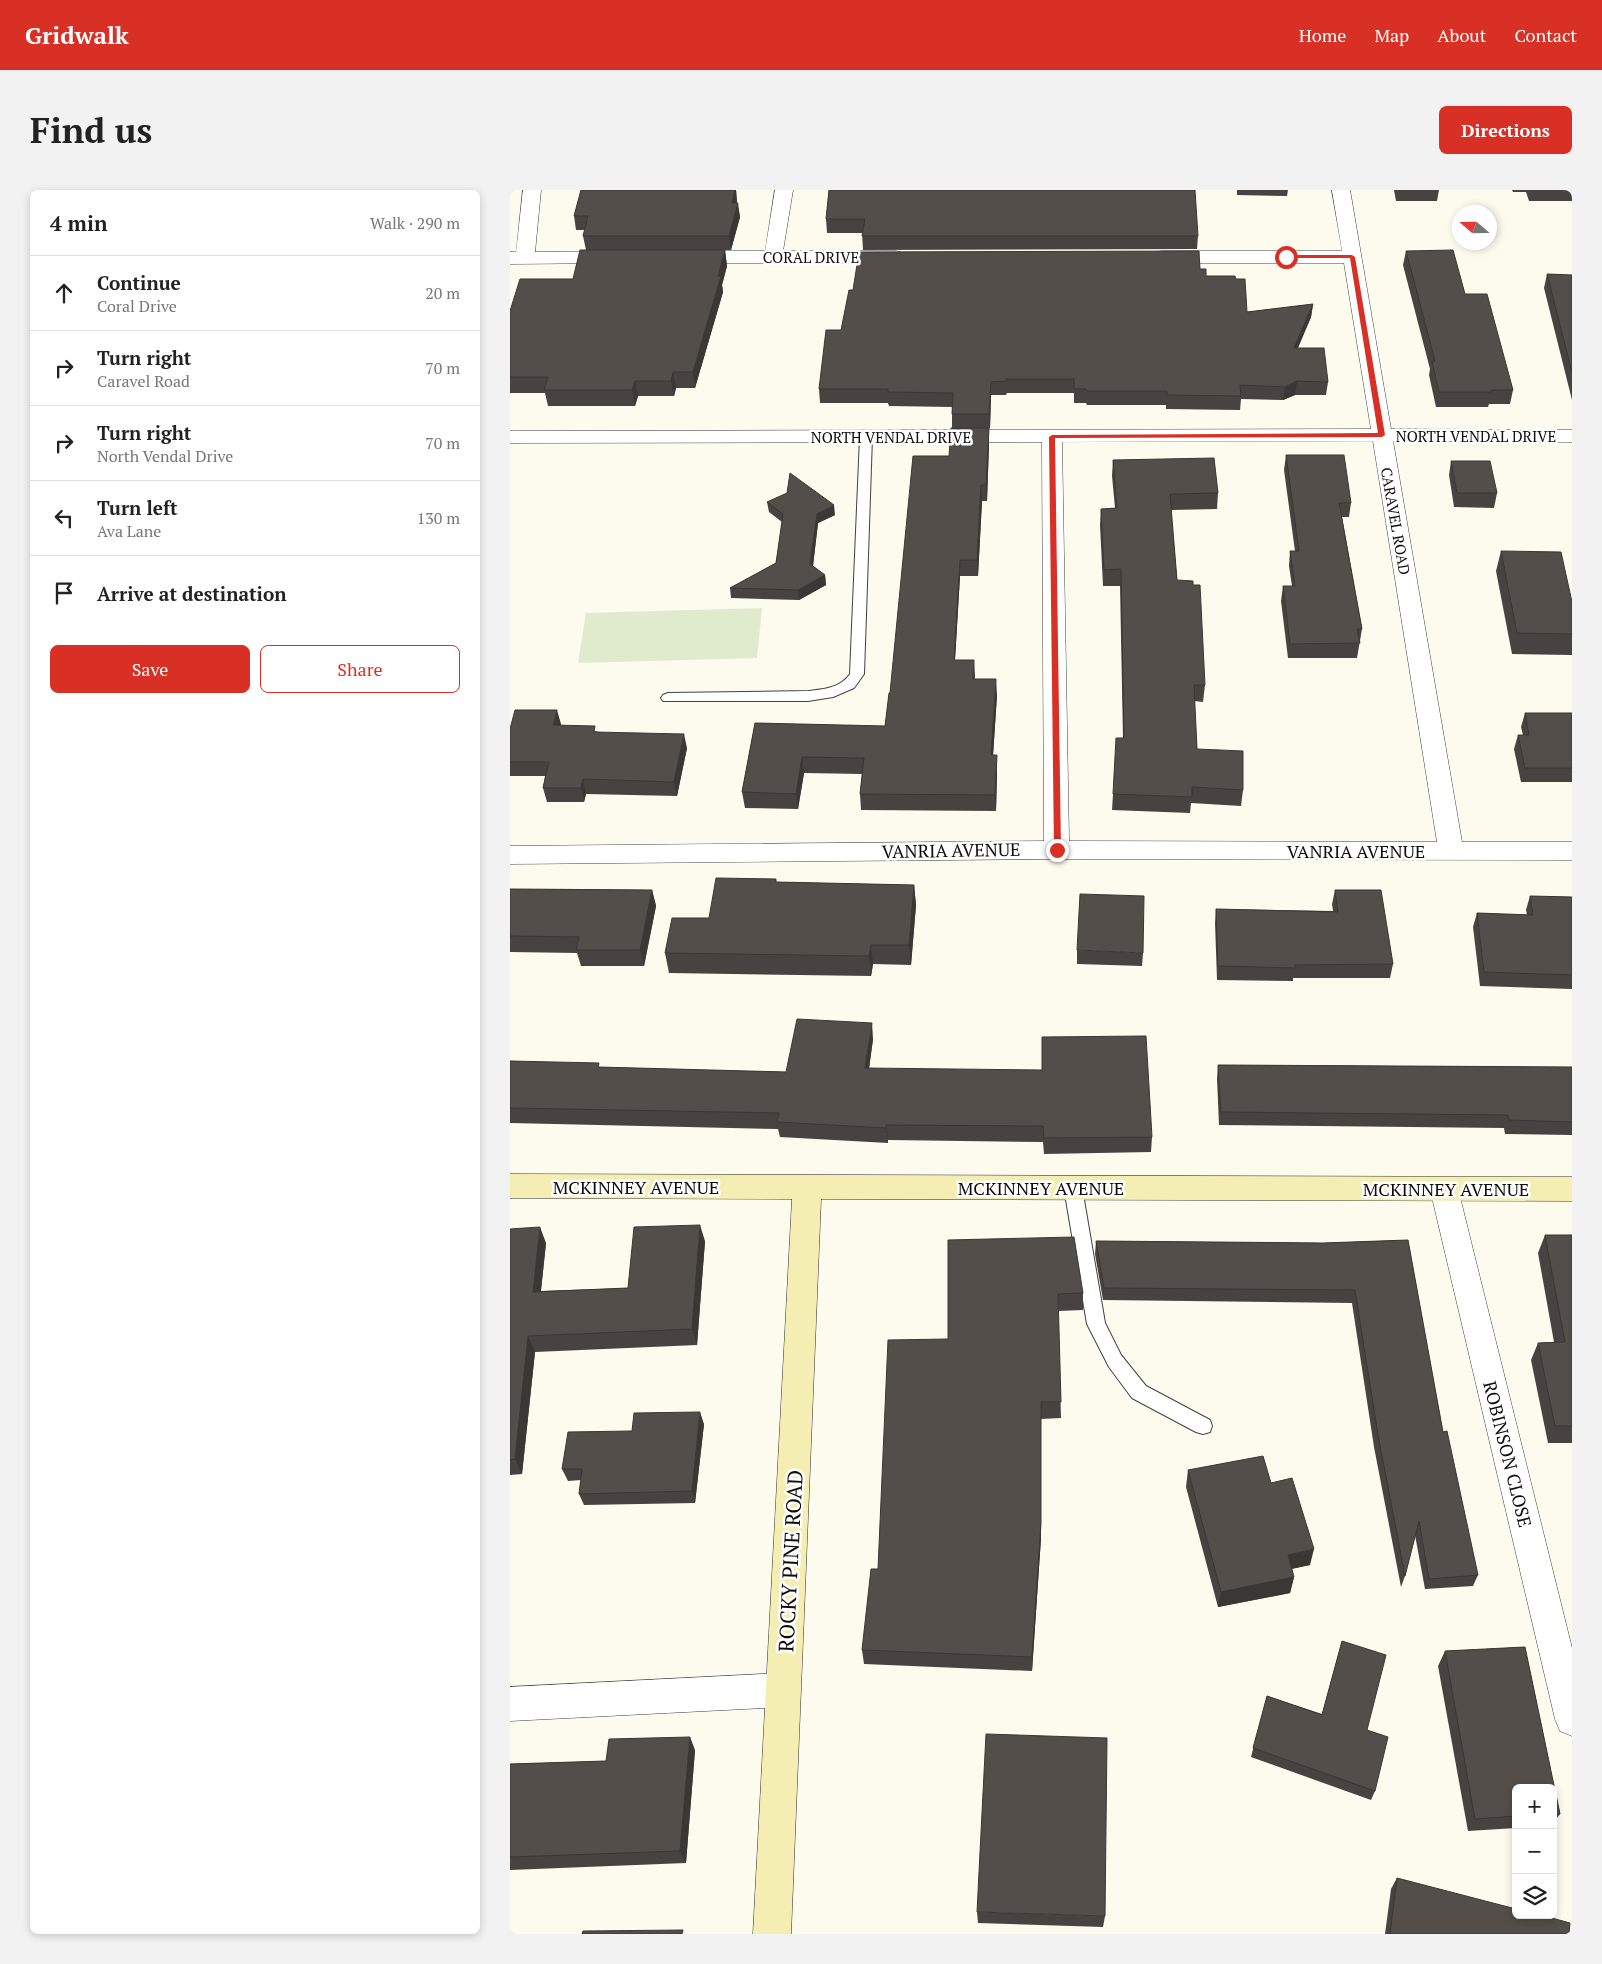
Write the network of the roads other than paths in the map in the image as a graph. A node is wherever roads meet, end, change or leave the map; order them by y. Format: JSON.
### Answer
{"nodes":[{"id":1,"x":532,"y":190,"type":"edge"},
{"id":2,"x":784,"y":190,"type":"edge"},
{"id":3,"x":1341,"y":190,"type":"edge"},
{"id":4,"x":634,"y":257,"type":"edge"},
{"id":5,"x":674,"y":257,"type":"edge"},
{"id":6,"x":773,"y":257,"type":"junction"},
{"id":7,"x":911,"y":257,"type":"edge"},
{"id":8,"x":1148,"y":257,"type":"edge"},
{"id":9,"x":1352,"y":257,"type":"junction"},
{"id":10,"x":517,"y":258,"type":"edge"},
{"id":11,"x":1382,"y":435,"type":"junction"},
{"id":12,"x":1572,"y":436,"type":"edge"},
{"id":13,"x":866,"y":437,"type":"junction"},
{"id":14,"x":1052,"y":437,"type":"junction"},
{"id":15,"x":510,"y":438,"type":"edge"},
{"id":16,"x":668,"y":698,"type":"dead end"},
{"id":17,"x":1057,"y":850,"type":"junction"},
{"id":18,"x":1451,"y":851,"type":"junction"},
{"id":19,"x":1572,"y":851,"type":"edge"},
{"id":20,"x":510,"y":854,"type":"edge"},
{"id":21,"x":510,"y":1186,"type":"edge"},
{"id":22,"x":808,"y":1187,"type":"junction"},
{"id":23,"x":1073,"y":1188,"type":"junction"},
{"id":24,"x":1444,"y":1189,"type":"junction"},
{"id":25,"x":1572,"y":1189,"type":"edge"},
{"id":26,"x":1203,"y":1426,"type":"dead end"},
{"id":27,"x":784,"y":1690,"type":"junction"},
{"id":28,"x":510,"y":1704,"type":"edge"},
{"id":29,"x":1572,"y":1719,"type":"edge"},
{"id":30,"x":772,"y":1934,"type":"edge"}],
"edges":[{"from":1,"to":10,"type":"street"},
{"from":2,"to":6,"type":"street"},
{"from":3,"to":9,"type":"street","name":"CARAVEL ROAD"},
{"from":4,"to":10,"type":"street"},
{"from":5,"to":6,"type":"street","name":"CORAL DRIVE"},
{"from":6,"to":7,"type":"street","name":"CORAL DRIVE"},
{"from":8,"to":9,"type":"street"},
{"from":9,"to":11,"type":"street","name":"CARAVEL ROAD"},
{"from":11,"to":12,"type":"street","name":"NORTH VENDAL DRIVE"},
{"from":11,"to":14,"type":"street","name":"NORTH VENDAL DRIVE"},
{"from":11,"to":18,"type":"street","name":"CARAVEL ROAD"},
{"from":13,"to":14,"type":"street","name":"NORTH VENDAL DRIVE"},
{"from":13,"to":15,"type":"street","name":"NORTH VENDAL DRIVE"},
{"from":13,"to":16,"type":"lane"},
{"from":14,"to":17,"type":"street"},
{"from":17,"to":18,"type":"street","name":"VANRIA AVENUE"},
{"from":17,"to":20,"type":"street","name":"VANRIA AVENUE"},
{"from":18,"to":19,"type":"street","name":"VANRIA AVENUE"},
{"from":21,"to":22,"type":"street","name":"MCKINNEY AVENUE"},
{"from":22,"to":23,"type":"street","name":"MCKINNEY AVENUE"},
{"from":22,"to":27,"type":"street","name":"ROCKY PINE ROAD"},
{"from":23,"to":24,"type":"street","name":"MCKINNEY AVENUE"},
{"from":23,"to":26,"type":"lane"},
{"from":24,"to":25,"type":"street","name":"MCKINNEY AVENUE"},
{"from":24,"to":29,"type":"street","name":"ROBINSON CLOSE"},
{"from":27,"to":28,"type":"street"},
{"from":27,"to":30,"type":"street","name":"ROCKY PINE ROAD"}]}
